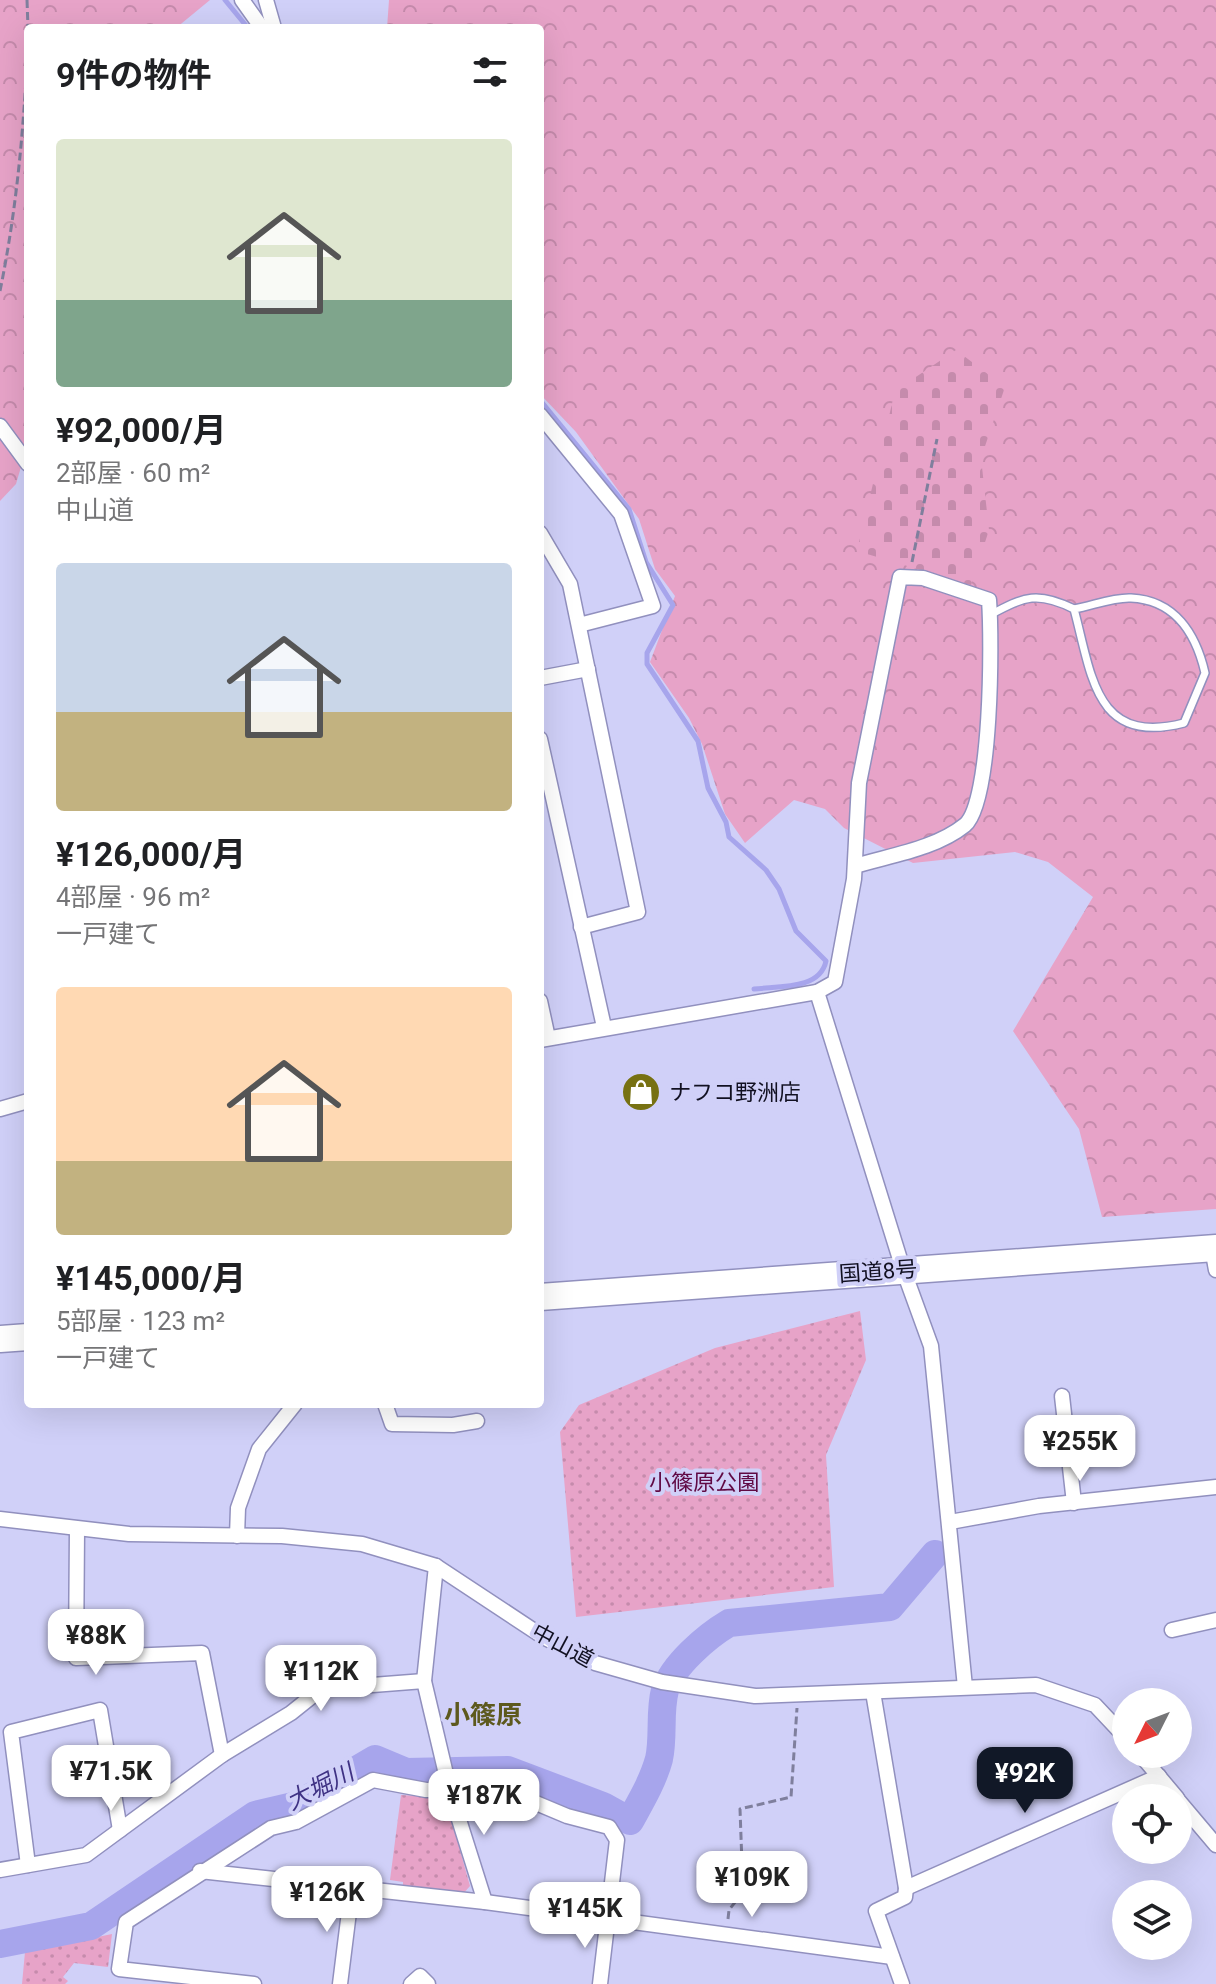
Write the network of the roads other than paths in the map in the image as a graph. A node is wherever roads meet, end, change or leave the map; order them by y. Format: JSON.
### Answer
{"nodes":[{"id":1,"x":242,"y":0,"type":"edge"},
{"id":2,"x":266,"y":0,"type":"edge"},
{"id":3,"x":259,"y":24,"type":"edge"},
{"id":4,"x":273,"y":24,"type":"edge"},
{"id":5,"x":544,"y":420,"type":"edge"},
{"id":6,"x":0,"y":426,"type":"edge"},
{"id":7,"x":24,"y":459,"type":"edge"},
{"id":8,"x":544,"y":540,"type":"edge"},
{"id":9,"x":1074,"y":609,"type":"junction"},
{"id":10,"x":990,"y":615,"type":"junction"},
{"id":11,"x":579,"y":625,"type":"junction"},
{"id":12,"x":588,"y":669,"type":"junction"},
{"id":13,"x":544,"y":677,"type":"edge"},
{"id":14,"x":544,"y":762,"type":"edge"},
{"id":15,"x":855,"y":866,"type":"junction"},
{"id":16,"x":581,"y":927,"type":"junction"},
{"id":17,"x":817,"y":992,"type":"junction"},
{"id":18,"x":604,"y":1027,"type":"junction"},
{"id":19,"x":544,"y":1039,"type":"edge"},
{"id":20,"x":24,"y":1102,"type":"edge"},
{"id":21,"x":0,"y":1109,"type":"edge"},
{"id":22,"x":1215,"y":1255,"type":"edge"},
{"id":23,"x":903,"y":1269,"type":"junction"},
{"id":24,"x":544,"y":1297,"type":"edge"},
{"id":25,"x":24,"y":1337,"type":"edge"},
{"id":26,"x":0,"y":1339,"type":"edge"},
{"id":27,"x":1062,"y":1396,"type":"dead end"},
{"id":28,"x":292,"y":1408,"type":"edge"},
{"id":29,"x":386,"y":1408,"type":"edge"},
{"id":30,"x":477,"y":1421,"type":"dead end"},
{"id":31,"x":1216,"y":1489,"type":"edge"},
{"id":32,"x":1074,"y":1503,"type":"junction"},
{"id":33,"x":0,"y":1519,"type":"edge"},
{"id":34,"x":950,"y":1522,"type":"junction"},
{"id":35,"x":77,"y":1530,"type":"junction"},
{"id":36,"x":237,"y":1536,"type":"junction"},
{"id":37,"x":436,"y":1566,"type":"junction"},
{"id":38,"x":1216,"y":1620,"type":"edge"},
{"id":39,"x":1172,"y":1630,"type":"dead end"},
{"id":40,"x":424,"y":1681,"type":"junction"},
{"id":41,"x":965,"y":1687,"type":"junction"},
{"id":42,"x":873,"y":1692,"type":"junction"},
{"id":43,"x":1112,"y":1723,"type":"edge"},
{"id":44,"x":222,"y":1755,"type":"junction"},
{"id":45,"x":1152,"y":1768,"type":"edge"},
{"id":46,"x":1159,"y":1776,"type":"junction"},
{"id":47,"x":1165,"y":1784,"type":"edge"},
{"id":48,"x":449,"y":1786,"type":"junction"},
{"id":49,"x":1192,"y":1816,"type":"edge"},
{"id":50,"x":120,"y":1830,"type":"junction"},
{"id":51,"x":1216,"y":1843,"type":"edge"},
{"id":52,"x":28,"y":1865,"type":"junction"},
{"id":53,"x":0,"y":1870,"type":"edge"},
{"id":54,"x":200,"y":1871,"type":"junction"},
{"id":55,"x":352,"y":1888,"type":"junction"},
{"id":56,"x":906,"y":1888,"type":"junction"},
{"id":57,"x":485,"y":1902,"type":"junction"},
{"id":58,"x":607,"y":1921,"type":"junction"},
{"id":59,"x":892,"y":1957,"type":"junction"},
{"id":60,"x":254,"y":1984,"type":"edge"},
{"id":61,"x":340,"y":1984,"type":"edge"},
{"id":62,"x":411,"y":1984,"type":"edge"},
{"id":63,"x":428,"y":1984,"type":"edge"},
{"id":64,"x":600,"y":1984,"type":"edge"},
{"id":65,"x":902,"y":1984,"type":"edge"}],
"edges":[{"from":1,"to":3,"type":"street"},
{"from":2,"to":4,"type":"street"},
{"from":5,"to":11,"type":"street"},
{"from":6,"to":7,"type":"street"},
{"from":8,"to":11,"type":"street"},
{"from":9,"to":9,"type":"lane"},
{"from":9,"to":10,"type":"lane"},
{"from":10,"to":15,"type":"street"},
{"from":10,"to":15,"type":"street"},
{"from":11,"to":12,"type":"street"},
{"from":12,"to":13,"type":"street"},
{"from":12,"to":16,"type":"street"},
{"from":14,"to":16,"type":"street"},
{"from":15,"to":17,"type":"street"},
{"from":16,"to":18,"type":"street"},
{"from":17,"to":18,"type":"street"},
{"from":17,"to":23,"type":"street"},
{"from":18,"to":19,"type":"street"},
{"from":20,"to":21,"type":"street"},
{"from":22,"to":23,"type":"highway","name":"国道8号"},
{"from":23,"to":24,"type":"highway","name":"国道8号"},
{"from":23,"to":34,"type":"street"},
{"from":25,"to":26,"type":"highway"},
{"from":27,"to":32,"type":"street"},
{"from":28,"to":36,"type":"street"},
{"from":29,"to":30,"type":"street"},
{"from":31,"to":32,"type":"street"},
{"from":32,"to":34,"type":"street"},
{"from":33,"to":35,"type":"street","name":"中山道"},
{"from":34,"to":41,"type":"street"},
{"from":35,"to":36,"type":"street","name":"中山道"},
{"from":35,"to":44,"type":"street"},
{"from":36,"to":37,"type":"street","name":"中山道"},
{"from":37,"to":40,"type":"street"},
{"from":37,"to":42,"type":"street","name":"中山道"},
{"from":38,"to":39,"type":"street"},
{"from":40,"to":44,"type":"street"},
{"from":40,"to":48,"type":"street"},
{"from":41,"to":42,"type":"street","name":"中山道"},
{"from":41,"to":43,"type":"street","name":"中山道"},
{"from":42,"to":56,"type":"street"},
{"from":44,"to":50,"type":"street"},
{"from":45,"to":46,"type":"street"},
{"from":46,"to":47,"type":"street"},
{"from":46,"to":56,"type":"street"},
{"from":48,"to":54,"type":"street"},
{"from":48,"to":57,"type":"street"},
{"from":48,"to":58,"type":"street"},
{"from":49,"to":51,"type":"street"},
{"from":50,"to":52,"type":"street"},
{"from":50,"to":52,"type":"street"},
{"from":52,"to":53,"type":"street"},
{"from":54,"to":55,"type":"street"},
{"from":54,"to":60,"type":"street"},
{"from":55,"to":57,"type":"street"},
{"from":55,"to":61,"type":"street"},
{"from":56,"to":59,"type":"street"},
{"from":57,"to":58,"type":"street"},
{"from":58,"to":59,"type":"street"},
{"from":58,"to":64,"type":"street"},
{"from":59,"to":65,"type":"street"},
{"from":62,"to":63,"type":"street"}]}
